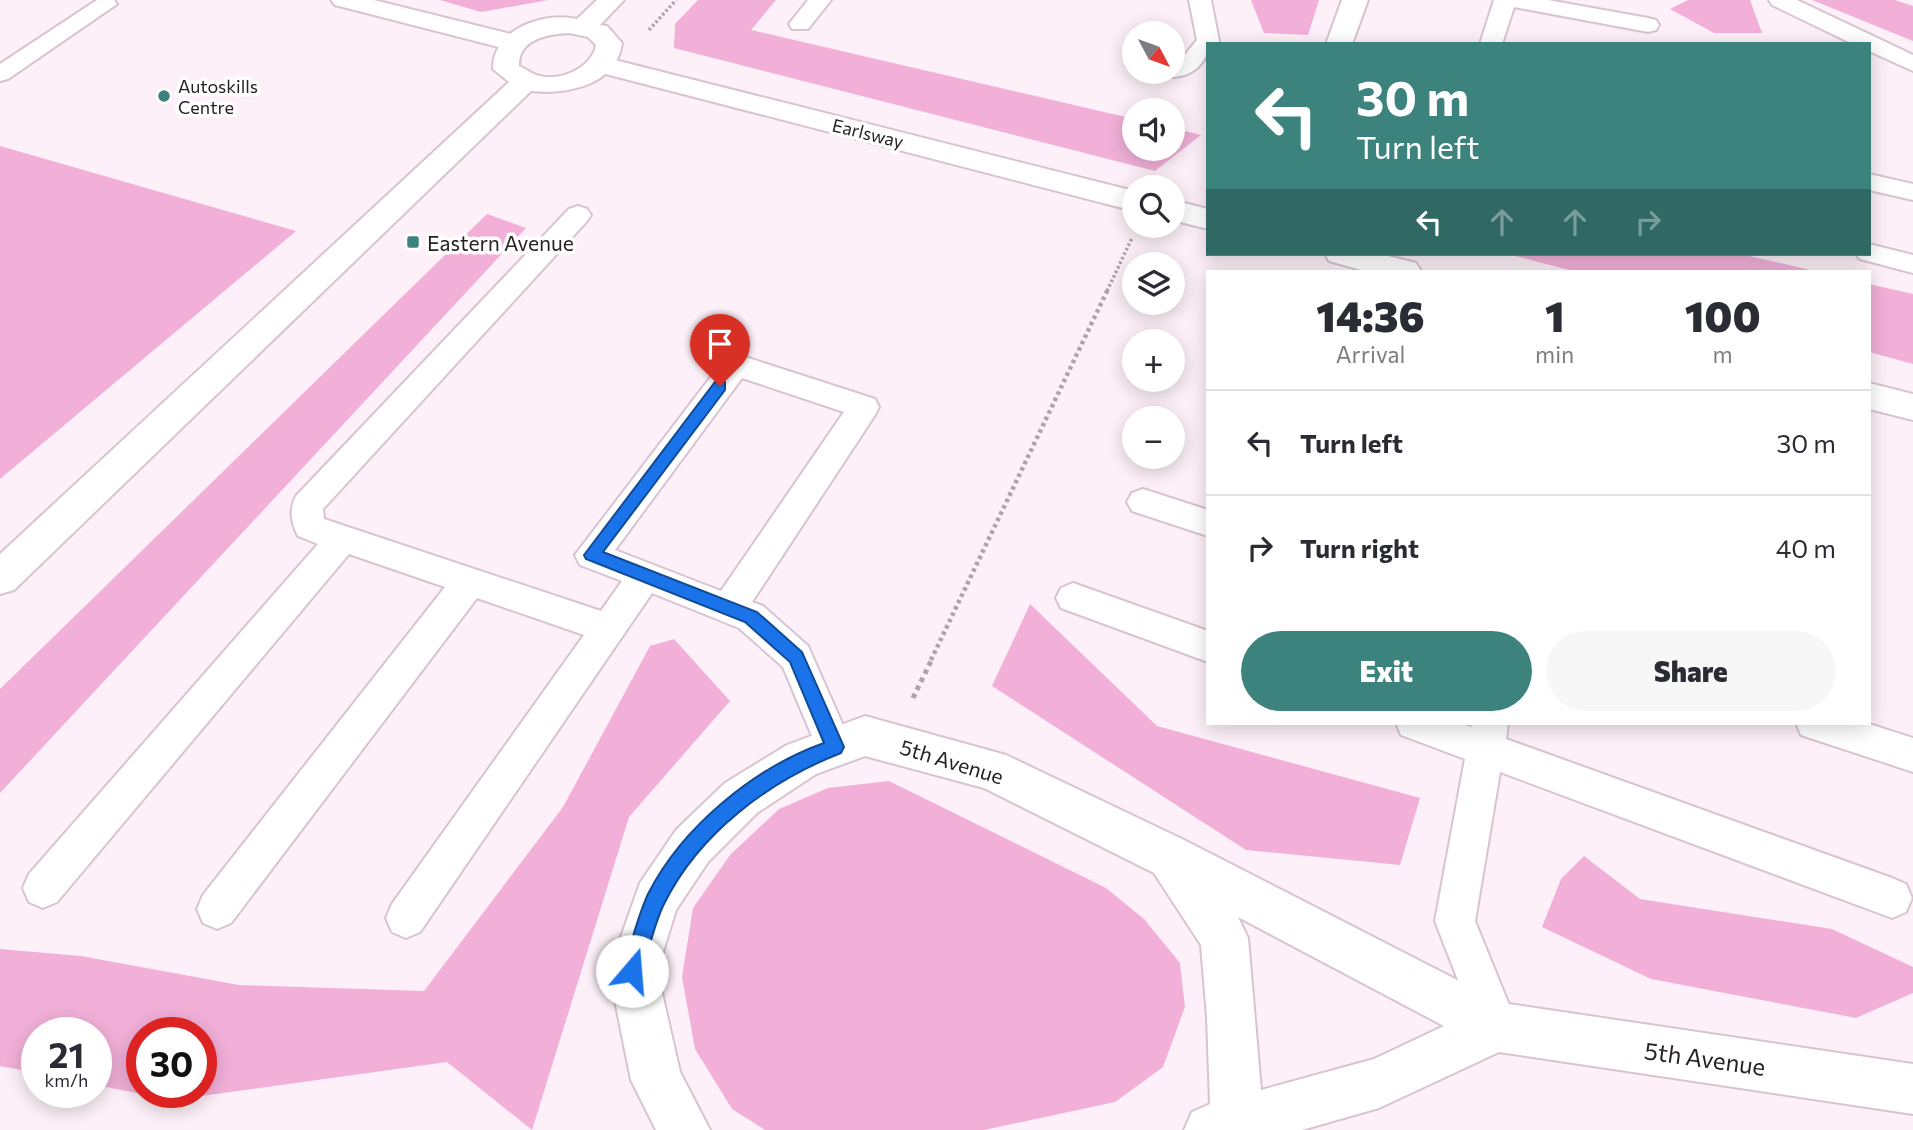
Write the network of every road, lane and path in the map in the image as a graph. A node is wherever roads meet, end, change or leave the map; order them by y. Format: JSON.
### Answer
{"nodes":[{"id":1,"x":344,"y":0,"type":"edge"},
{"id":2,"x":611,"y":0,"type":"edge"},
{"id":3,"x":820,"y":0,"type":"edge"},
{"id":4,"x":1200,"y":0,"type":"edge"},
{"id":5,"x":1354,"y":0,"type":"edge"},
{"id":6,"x":1505,"y":0,"type":"edge"},
{"id":7,"x":1513,"y":0,"type":"edge"},
{"id":8,"x":1780,"y":0,"type":"edge"},
{"id":9,"x":106,"y":4,"type":"dead end"},
{"id":10,"x":800,"y":24,"type":"dead end"},
{"id":11,"x":1648,"y":25,"type":"dead end"},
{"id":12,"x":584,"y":26,"type":"junction"},
{"id":13,"x":1207,"y":42,"type":"edge"},
{"id":14,"x":1340,"y":42,"type":"edge"},
{"id":15,"x":1492,"y":42,"type":"edge"},
{"id":16,"x":1867,"y":42,"type":"edge"},
{"id":17,"x":514,"y":43,"type":"junction"},
{"id":18,"x":1206,"y":43,"type":"edge"},
{"id":19,"x":1871,"y":44,"type":"edge"},
{"id":20,"x":1913,"y":64,"type":"edge"},
{"id":21,"x":603,"y":65,"type":"junction"},
{"id":22,"x":1185,"y":65,"type":"edge"},
{"id":23,"x":0,"y":74,"type":"edge"},
{"id":24,"x":525,"y":82,"type":"junction"},
{"id":25,"x":1871,"y":183,"type":"edge"},
{"id":26,"x":1913,"y":192,"type":"edge"},
{"id":27,"x":1122,"y":198,"type":"edge"},
{"id":28,"x":1185,"y":213,"type":"edge"},
{"id":29,"x":578,"y":215,"type":"dead end"},
{"id":30,"x":1206,"y":218,"type":"edge"},
{"id":31,"x":1132,"y":238,"type":"edge"},
{"id":32,"x":1871,"y":254,"type":"edge"},
{"id":33,"x":1348,"y":256,"type":"edge"},
{"id":34,"x":1913,"y":264,"type":"edge"},
{"id":35,"x":1401,"y":270,"type":"edge"},
{"id":36,"x":1871,"y":396,"type":"edge"},
{"id":37,"x":1913,"y":407,"type":"edge"},
{"id":38,"x":1143,"y":502,"type":"dead end"},
{"id":39,"x":1206,"y":522,"type":"edge"},
{"id":40,"x":343,"y":538,"type":"junction"},
{"id":41,"x":645,"y":576,"type":"junction"},
{"id":42,"x":0,"y":578,"type":"edge"},
{"id":43,"x":470,"y":581,"type":"junction"},
{"id":44,"x":1073,"y":598,"type":"dead end"},
{"id":45,"x":728,"y":609,"type":"junction"},
{"id":46,"x":608,"y":628,"type":"junction"},
{"id":47,"x":1206,"y":646,"type":"edge"},
{"id":48,"x":1425,"y":725,"type":"edge"},
{"id":49,"x":1820,"y":725,"type":"edge"},
{"id":50,"x":1488,"y":736,"type":"edge"},
{"id":51,"x":892,"y":743,"type":"junction"},
{"id":52,"x":835,"y":747,"type":"junction"},
{"id":53,"x":1913,"y":755,"type":"edge"},
{"id":54,"x":1168,"y":856,"type":"junction"},
{"id":55,"x":43,"y":888,"type":"dead end"},
{"id":56,"x":1892,"y":898,"type":"dead end"},
{"id":57,"x":217,"y":908,"type":"dead end"},
{"id":58,"x":406,"y":918,"type":"dead end"},
{"id":59,"x":1497,"y":1027,"type":"junction"},
{"id":60,"x":1913,"y":1089,"type":"edge"},
{"id":61,"x":1223,"y":1127,"type":"edge"},
{"id":62,"x":684,"y":1130,"type":"edge"}],
"edges":[{"from":1,"to":17,"type":"street"},
{"from":2,"to":12,"type":"street"},
{"from":3,"to":10,"type":"lane"},
{"from":4,"to":13,"type":"lane"},
{"from":5,"to":14,"type":"street"},
{"from":6,"to":15,"type":"lane"},
{"from":7,"to":11,"type":"lane"},
{"from":8,"to":16,"type":"lane"},
{"from":9,"to":23,"type":"lane"},
{"from":12,"to":17,"type":"street"},
{"from":12,"to":21,"type":"street"},
{"from":17,"to":24,"type":"street"},
{"from":18,"to":22,"type":"lane"},
{"from":19,"to":20,"type":"lane"},
{"from":21,"to":24,"type":"street"},
{"from":21,"to":27,"type":"street","name":"Earlsway"},
{"from":24,"to":42,"type":"street"},
{"from":25,"to":26,"type":"lane"},
{"from":28,"to":30,"type":"street"},
{"from":29,"to":40,"type":"lane"},
{"from":31,"to":51,"type":"path"},
{"from":32,"to":34,"type":"lane"},
{"from":33,"to":35,"type":"street"},
{"from":36,"to":37,"type":"street"},
{"from":38,"to":39,"type":"lane"},
{"from":40,"to":43,"type":"lane"},
{"from":40,"to":55,"type":"lane"},
{"from":41,"to":45,"type":"lane"},
{"from":41,"to":45,"type":"lane"},
{"from":41,"to":46,"type":"lane"},
{"from":43,"to":46,"type":"lane"},
{"from":43,"to":57,"type":"lane"},
{"from":44,"to":47,"type":"lane"},
{"from":45,"to":52,"type":"lane"},
{"from":46,"to":58,"type":"lane"},
{"from":48,"to":50,"type":"lane"},
{"from":49,"to":53,"type":"lane"},
{"from":50,"to":56,"type":"lane"},
{"from":50,"to":59,"type":"lane"},
{"from":51,"to":52,"type":"street","name":"5th Avenue"},
{"from":51,"to":54,"type":"street","name":"5th Avenue"},
{"from":52,"to":62,"type":"street","name":"5th Avenue"},
{"from":54,"to":59,"type":"street","name":"5th Avenue"},
{"from":54,"to":61,"type":"street"},
{"from":59,"to":60,"type":"street","name":"5th Avenue"},
{"from":59,"to":61,"type":"street"}]}
